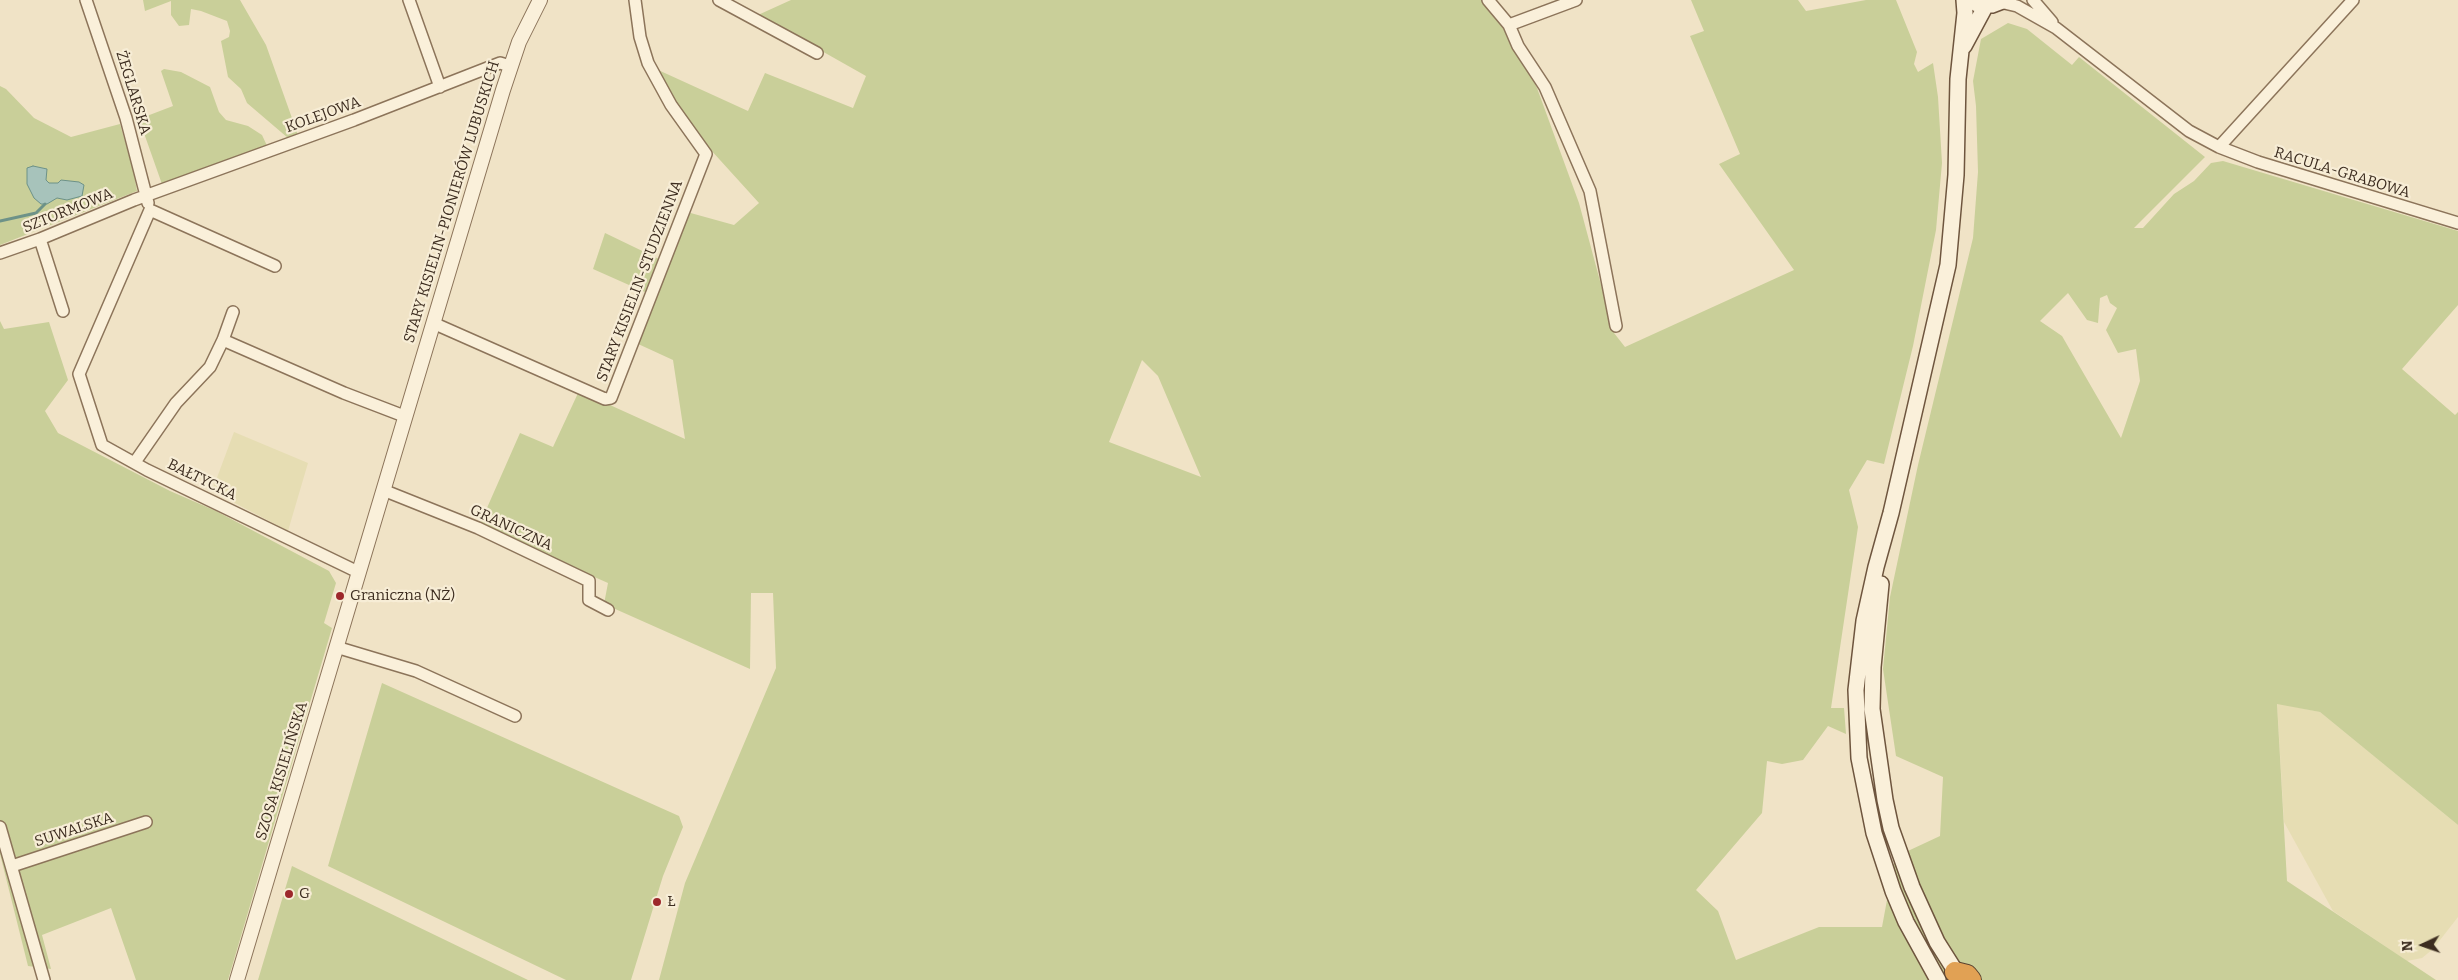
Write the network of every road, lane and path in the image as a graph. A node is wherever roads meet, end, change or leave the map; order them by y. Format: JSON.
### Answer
{"nodes":[{"id":1,"x":86,"y":0,"type":"edge"},
{"id":2,"x":409,"y":0,"type":"edge"},
{"id":3,"x":540,"y":0,"type":"edge"},
{"id":4,"x":635,"y":0,"type":"edge"},
{"id":5,"x":719,"y":0,"type":"edge"},
{"id":6,"x":1488,"y":0,"type":"edge"},
{"id":7,"x":1576,"y":0,"type":"edge"},
{"id":8,"x":1964,"y":0,"type":"edge"},
{"id":9,"x":1969,"y":0,"type":"edge"},
{"id":10,"x":2033,"y":0,"type":"edge"},
{"id":11,"x":2353,"y":0,"type":"edge"},
{"id":12,"x":1997,"y":2,"type":"edge"},
{"id":13,"x":1508,"y":25,"type":"junction"},
{"id":14,"x":2056,"y":28,"type":"junction"},
{"id":15,"x":1962,"y":50,"type":"junction"},
{"id":16,"x":817,"y":53,"type":"dead end"},
{"id":17,"x":510,"y":66,"type":"junction"},
{"id":18,"x":440,"y":88,"type":"junction"},
{"id":19,"x":2219,"y":147,"type":"junction"},
{"id":20,"x":146,"y":196,"type":"junction"},
{"id":21,"x":150,"y":210,"type":"junction"},
{"id":22,"x":2458,"y":223,"type":"edge"},
{"id":23,"x":40,"y":239,"type":"junction"},
{"id":24,"x":0,"y":253,"type":"edge"},
{"id":25,"x":276,"y":266,"type":"dead end"},
{"id":26,"x":63,"y":311,"type":"dead end"},
{"id":27,"x":232,"y":312,"type":"dead end"},
{"id":28,"x":433,"y":323,"type":"junction"},
{"id":29,"x":1616,"y":326,"type":"dead end"},
{"id":30,"x":223,"y":340,"type":"junction"},
{"id":31,"x":404,"y":416,"type":"junction"},
{"id":32,"x":135,"y":462,"type":"junction"},
{"id":33,"x":383,"y":490,"type":"junction"},
{"id":34,"x":358,"y":572,"type":"junction"},
{"id":35,"x":608,"y":610,"type":"dead end"},
{"id":36,"x":336,"y":647,"type":"junction"},
{"id":37,"x":515,"y":716,"type":"dead end"},
{"id":38,"x":146,"y":822,"type":"dead end"},
{"id":39,"x":0,"y":827,"type":"edge"},
{"id":40,"x":12,"y":866,"type":"junction"},
{"id":41,"x":1956,"y":978,"type":"edge"},
{"id":42,"x":44,"y":980,"type":"edge"},
{"id":43,"x":237,"y":980,"type":"edge"}],
"edges":[{"from":1,"to":20,"type":"street","name":"ŻEGLARSKA"},
{"from":2,"to":18,"type":"street"},
{"from":3,"to":17,"type":"street","name":"STARY KISIELIN-PIONIERÓW LUBUSKICH"},
{"from":4,"to":28,"type":"street","name":"STARY KISIELIN-STUDZIENNA"},
{"from":5,"to":16,"type":"street"},
{"from":6,"to":13,"type":"street"},
{"from":7,"to":13,"type":"street"},
{"from":8,"to":15,"type":"main road"},
{"from":9,"to":12,"type":"main road"},
{"from":10,"to":14,"type":"street"},
{"from":11,"to":19,"type":"street"},
{"from":12,"to":14,"type":"street"},
{"from":12,"to":15,"type":"main road"},
{"from":13,"to":29,"type":"street"},
{"from":14,"to":19,"type":"street","name":"RACULA-GRABOWA"},
{"from":15,"to":41,"type":"main road"},
{"from":17,"to":18,"type":"street","name":"KOLEJOWA"},
{"from":17,"to":28,"type":"street","name":"STARY KISIELIN-PIONIERÓW LUBUSKICH"},
{"from":18,"to":20,"type":"street","name":"KOLEJOWA"},
{"from":19,"to":22,"type":"street","name":"RACULA-GRABOWA"},
{"from":20,"to":21,"type":"street","name":"ŻEGLARSKA"},
{"from":20,"to":23,"type":"street","name":"SZTORMOWA"},
{"from":21,"to":25,"type":"street"},
{"from":21,"to":32,"type":"street","name":"BAŁTYCKA"},
{"from":23,"to":24,"type":"street","name":"SZTORMOWA"},
{"from":23,"to":26,"type":"street"},
{"from":27,"to":30,"type":"street"},
{"from":28,"to":31,"type":"street","name":"STARY KISIELIN-PIONIERÓW LUBUSKICH"},
{"from":30,"to":31,"type":"street"},
{"from":30,"to":32,"type":"street"},
{"from":31,"to":33,"type":"street","name":"STARY KISIELIN-PIONIERÓW LUBUSKICH"},
{"from":32,"to":34,"type":"street","name":"BAŁTYCKA"},
{"from":33,"to":34,"type":"street","name":"STARY KISIELIN-PIONIERÓW LUBUSKICH"},
{"from":33,"to":35,"type":"street","name":"GRANICZNA"},
{"from":34,"to":36,"type":"street","name":"SZOSA KISIELIŃSKA"},
{"from":36,"to":37,"type":"street"},
{"from":36,"to":43,"type":"street","name":"SZOSA KISIELIŃSKA"},
{"from":38,"to":40,"type":"street","name":"SUWALSKA"},
{"from":39,"to":40,"type":"street"},
{"from":40,"to":42,"type":"street"}]}
